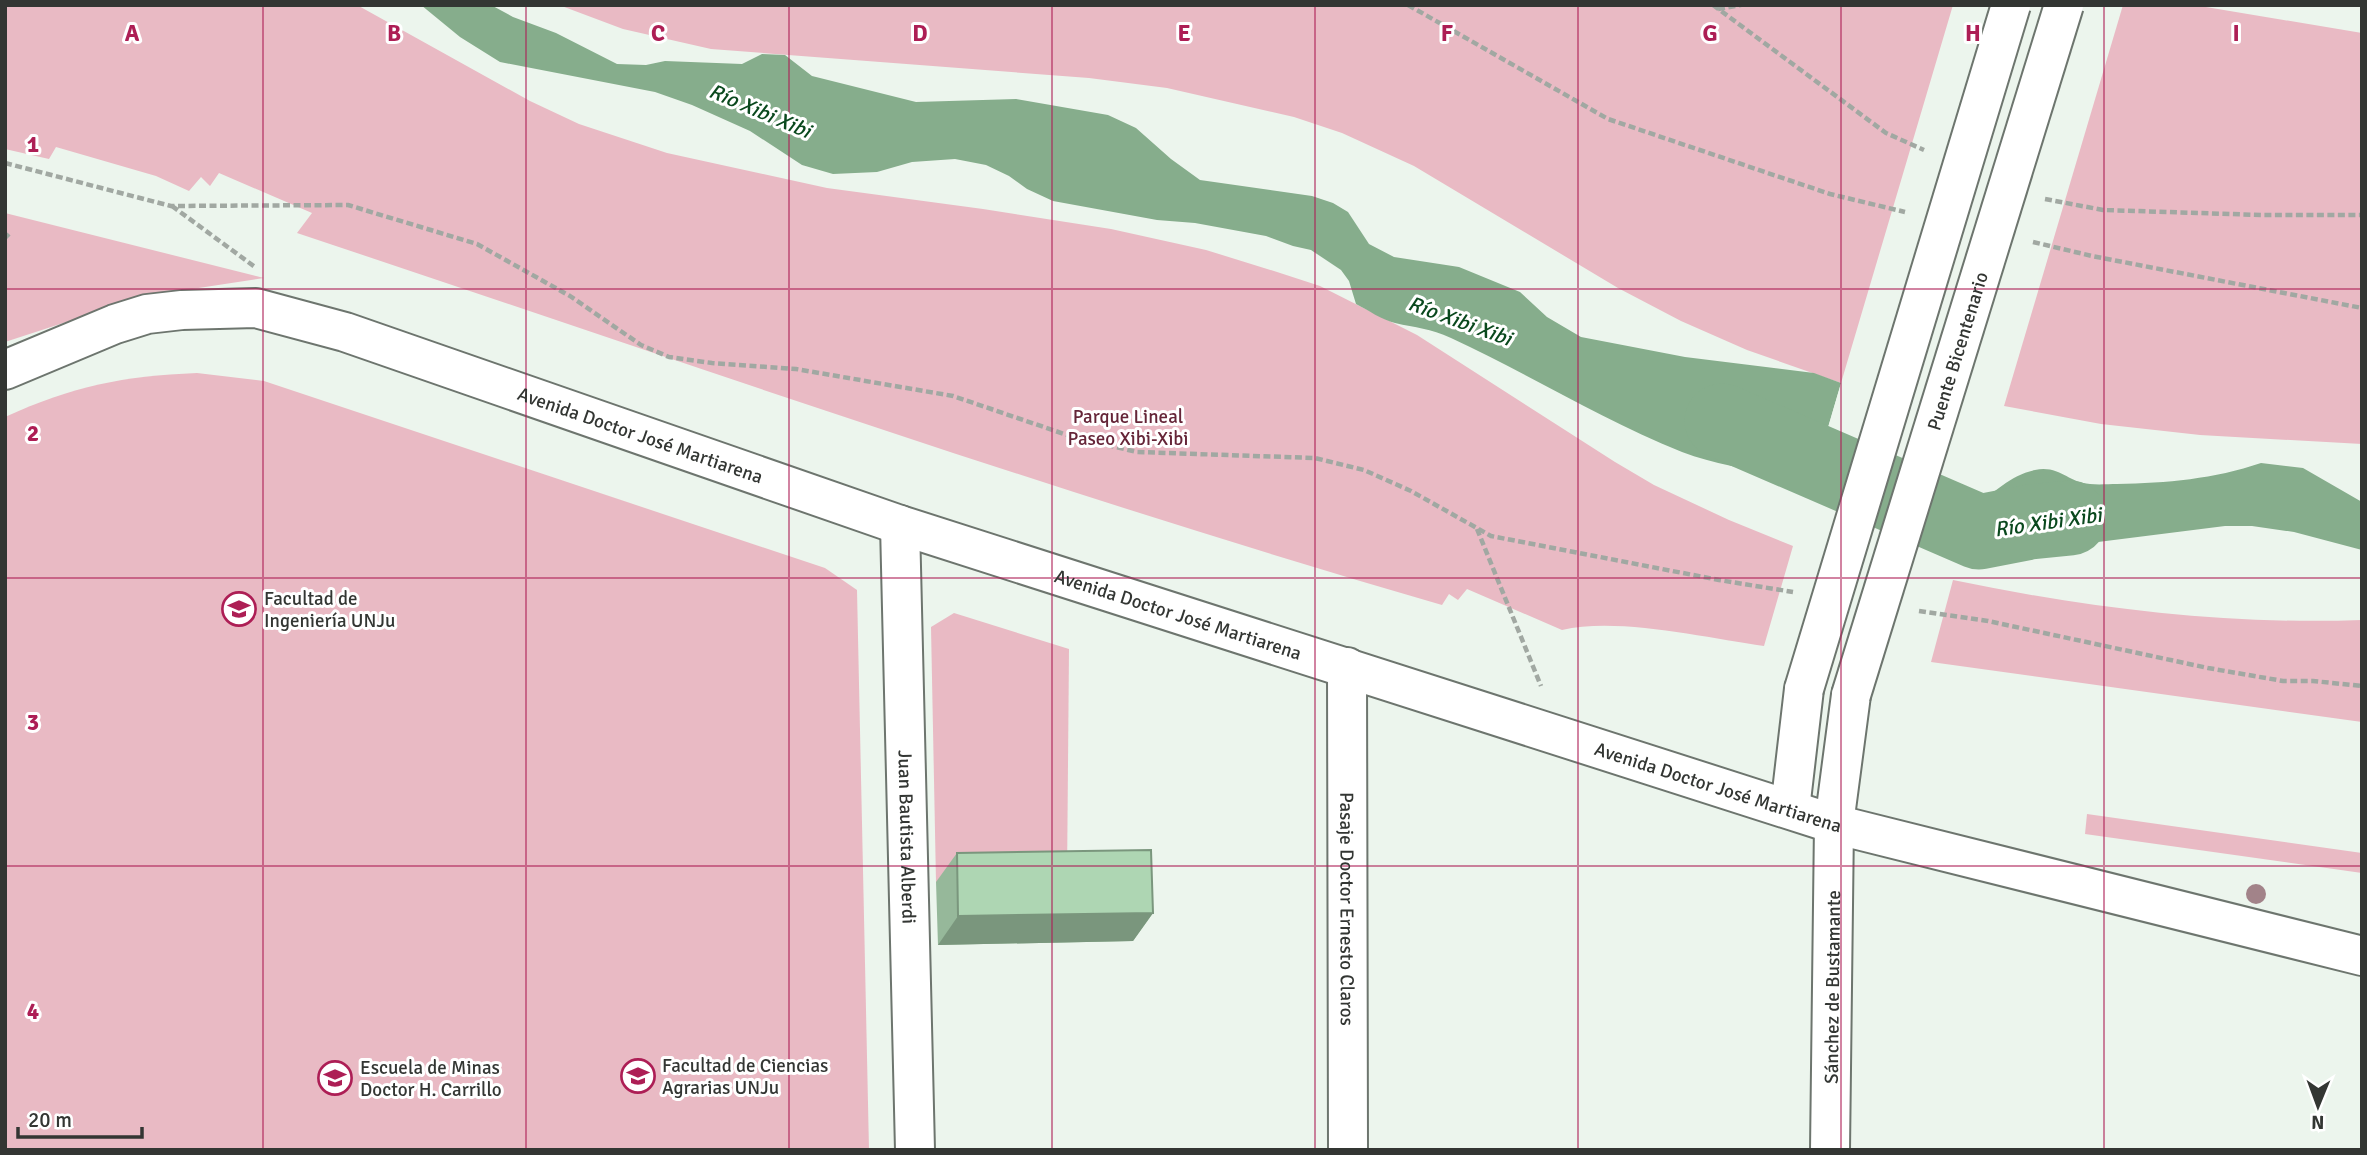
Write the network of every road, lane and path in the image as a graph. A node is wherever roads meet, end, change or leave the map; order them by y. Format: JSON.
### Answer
{"nodes":[{"id":1,"x":1408,"y":5,"type":"edge"},
{"id":2,"x":1741,"y":5,"type":"edge"},
{"id":3,"x":2011,"y":5,"type":"edge"},
{"id":4,"x":2064,"y":5,"type":"edge"},
{"id":5,"x":1717,"y":9,"type":"dead end"},
{"id":6,"x":5,"y":163,"type":"edge"},
{"id":7,"x":171,"y":206,"type":"junction"},
{"id":8,"x":1909,"y":213,"type":"dead end"},
{"id":9,"x":2026,"y":241,"type":"dead end"},
{"id":10,"x":263,"y":273,"type":"dead end"},
{"id":11,"x":2362,"y":308,"type":"edge"},
{"id":12,"x":5,"y":370,"type":"edge"},
{"id":13,"x":900,"y":525,"type":"junction"},
{"id":14,"x":1476,"y":527,"type":"junction"},
{"id":15,"x":1800,"y":593,"type":"dead end"},
{"id":16,"x":1908,"y":609,"type":"dead end"},
{"id":17,"x":1347,"y":667,"type":"junction"},
{"id":18,"x":2362,"y":686,"type":"edge"},
{"id":19,"x":1543,"y":691,"type":"dead end"},
{"id":20,"x":1790,"y":809,"type":"junction"},
{"id":21,"x":1834,"y":824,"type":"junction"},
{"id":22,"x":2362,"y":956,"type":"edge"},
{"id":23,"x":915,"y":1150,"type":"edge"},
{"id":24,"x":1348,"y":1150,"type":"edge"},
{"id":25,"x":1830,"y":1150,"type":"edge"}],
"edges":[{"from":1,"to":8,"type":"path"},
{"from":2,"to":5,"type":"path"},
{"from":3,"to":20,"type":"street","bridge":true},
{"from":4,"to":21,"type":"street","name":"Puente Bicentenario","bridge":true},
{"from":6,"to":7,"type":"path"},
{"from":7,"to":10,"type":"path"},
{"from":7,"to":14,"type":"path"},
{"from":9,"to":11,"type":"path"},
{"from":12,"to":13,"type":"street","name":"Avenida Doctor José Martiarena"},
{"from":13,"to":17,"type":"street","name":"Avenida Doctor José Martiarena"},
{"from":13,"to":23,"type":"street","name":"Juan Bautista Alberdi"},
{"from":14,"to":15,"type":"path"},
{"from":14,"to":19,"type":"path"},
{"from":16,"to":18,"type":"path"},
{"from":17,"to":20,"type":"street","name":"Avenida Doctor José Martiarena"},
{"from":17,"to":24,"type":"street","name":"Pasaje Doctor Ernesto Claros"},
{"from":20,"to":21,"type":"street","name":"Avenida Doctor José Martiarena"},
{"from":21,"to":22,"type":"street","name":"Avenida Doctor José Martiarena"},
{"from":21,"to":25,"type":"street","name":"Sánchez de Bustamante"}]}
